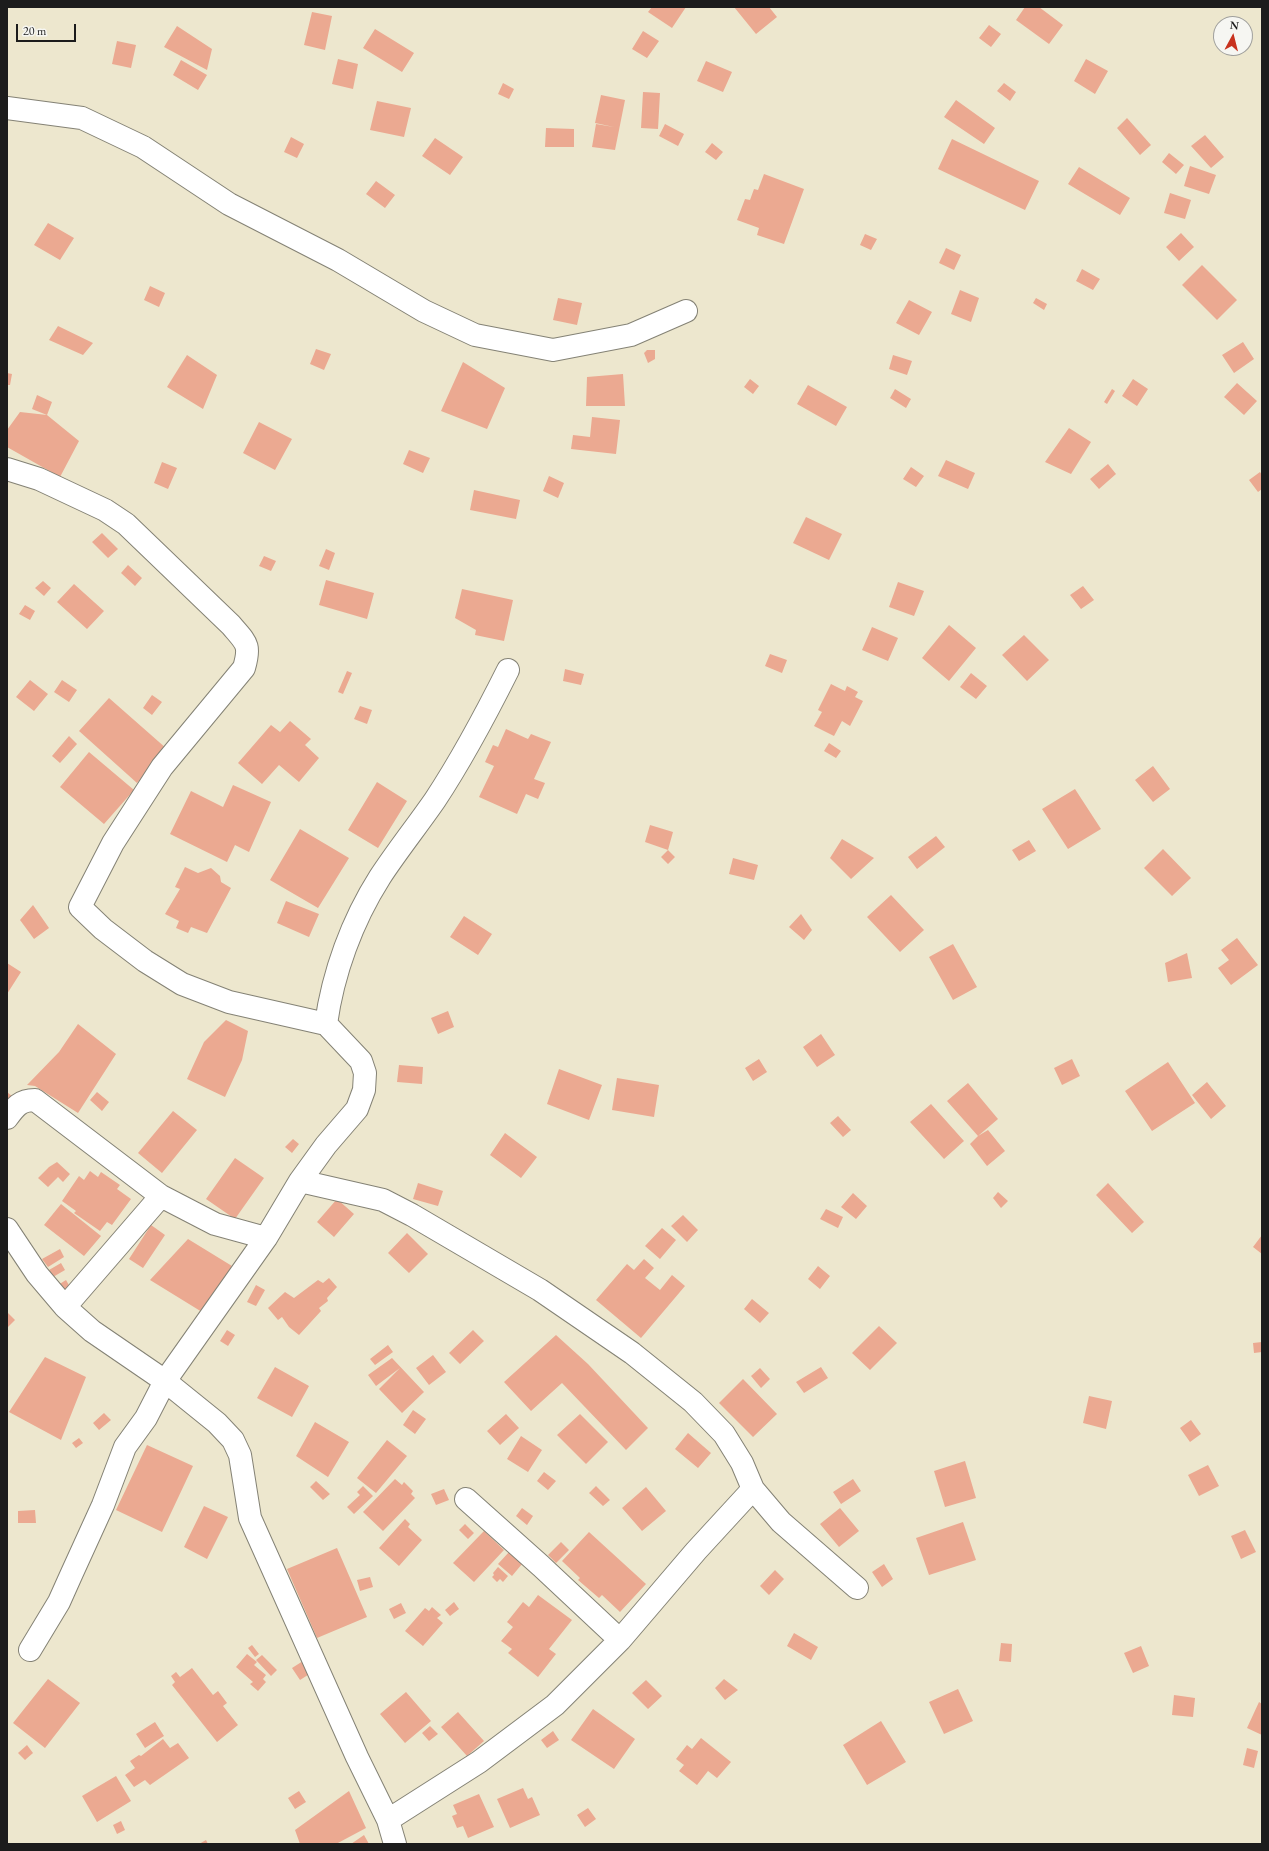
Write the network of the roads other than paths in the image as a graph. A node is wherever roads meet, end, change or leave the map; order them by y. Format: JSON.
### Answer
{"nodes":[{"id":1,"x":7,"y":108,"type":"edge"},
{"id":2,"x":686,"y":311,"type":"dead end"},
{"id":3,"x":7,"y":469,"type":"edge"},
{"id":4,"x":508,"y":670,"type":"dead end"},
{"id":5,"x":326,"y":1024,"type":"junction"},
{"id":6,"x":7,"y":1118,"type":"edge"},
{"id":7,"x":300,"y":1181,"type":"junction"},
{"id":8,"x":161,"y":1196,"type":"junction"},
{"id":9,"x":7,"y":1229,"type":"edge"},
{"id":10,"x":266,"y":1238,"type":"junction"},
{"id":11,"x":65,"y":1307,"type":"junction"},
{"id":12,"x":165,"y":1381,"type":"junction"},
{"id":13,"x":753,"y":1488,"type":"junction"},
{"id":14,"x":466,"y":1499,"type":"dead end"},
{"id":15,"x":857,"y":1588,"type":"dead end"},
{"id":16,"x":620,"y":1640,"type":"junction"},
{"id":17,"x":30,"y":1650,"type":"dead end"},
{"id":18,"x":388,"y":1820,"type":"junction"},
{"id":19,"x":395,"y":1844,"type":"edge"}],
"edges":[{"from":1,"to":2,"type":"street"},
{"from":3,"to":5,"type":"street"},
{"from":4,"to":5,"type":"street"},
{"from":5,"to":7,"type":"street"},
{"from":6,"to":8,"type":"street"},
{"from":7,"to":10,"type":"street"},
{"from":7,"to":13,"type":"street"},
{"from":8,"to":10,"type":"street"},
{"from":8,"to":11,"type":"street"},
{"from":9,"to":11,"type":"street"},
{"from":10,"to":12,"type":"street"},
{"from":11,"to":12,"type":"street"},
{"from":12,"to":17,"type":"street"},
{"from":12,"to":18,"type":"street"},
{"from":13,"to":15,"type":"street"},
{"from":13,"to":16,"type":"street"},
{"from":14,"to":16,"type":"street"},
{"from":16,"to":18,"type":"street"},
{"from":18,"to":19,"type":"street"}]}
